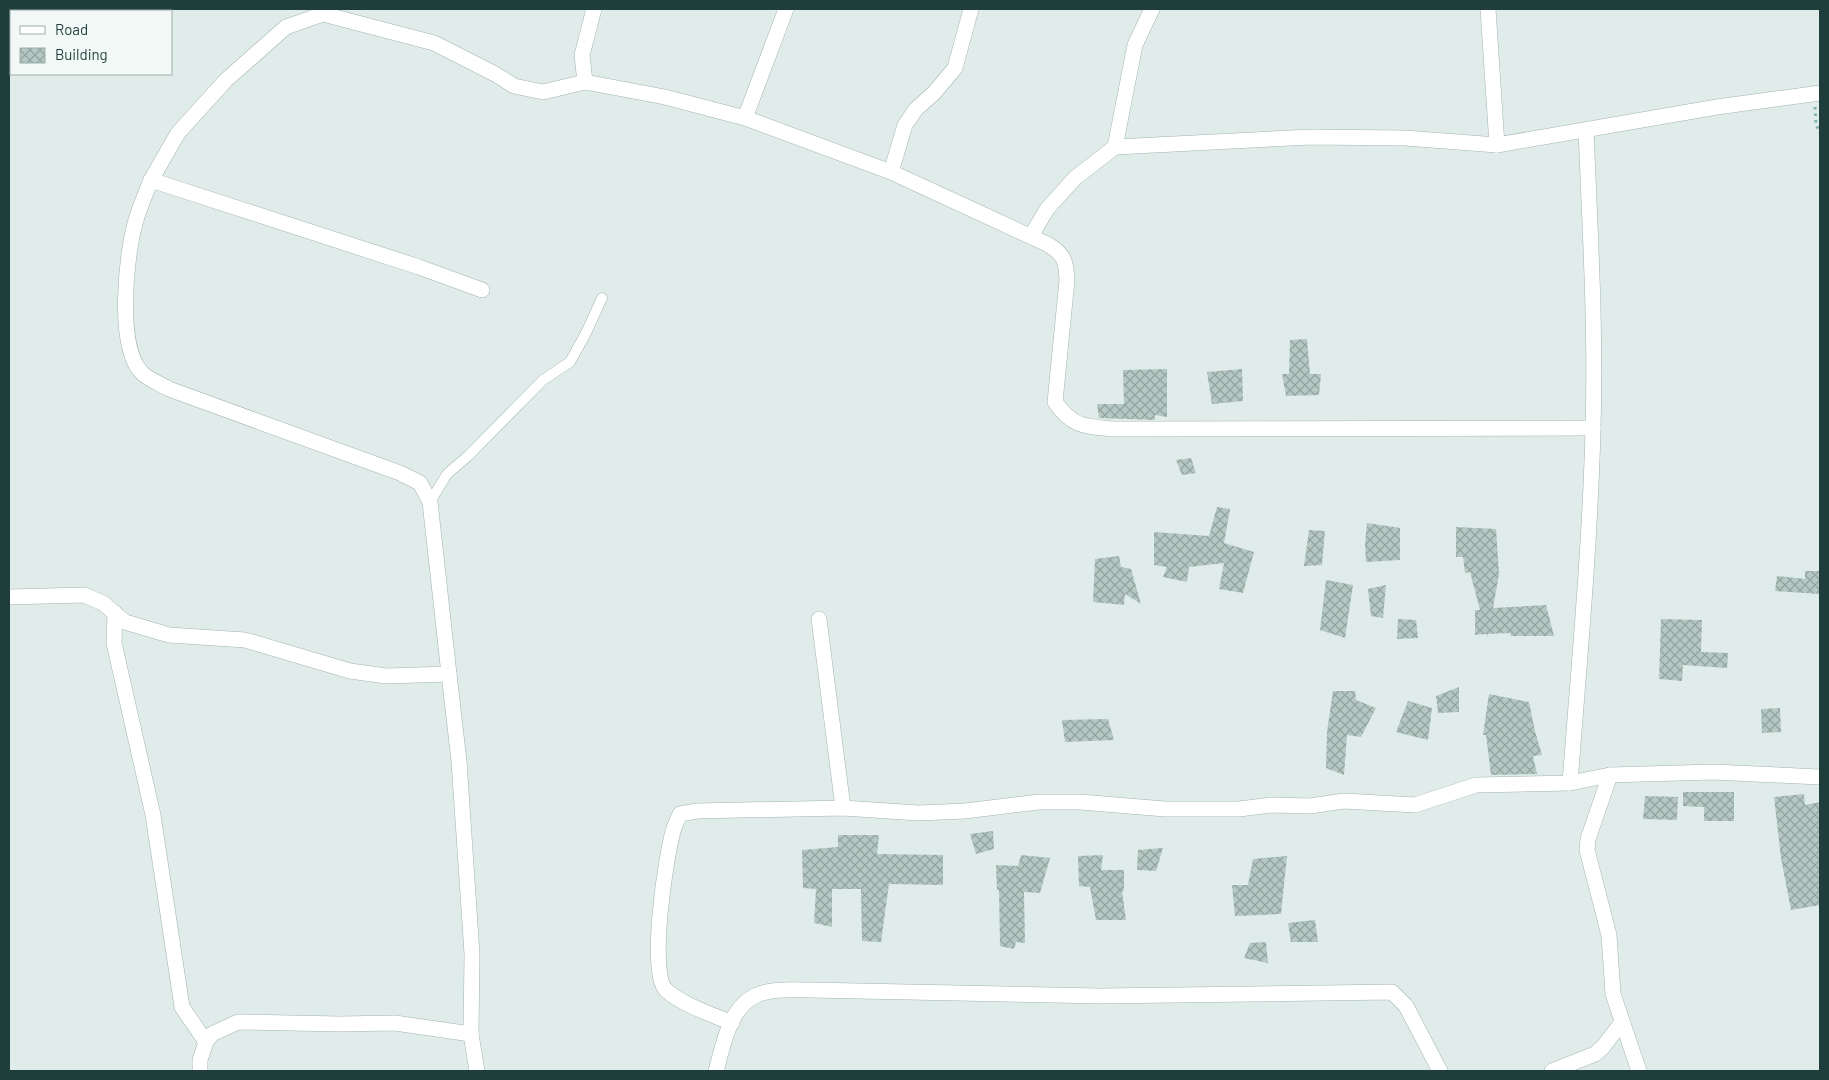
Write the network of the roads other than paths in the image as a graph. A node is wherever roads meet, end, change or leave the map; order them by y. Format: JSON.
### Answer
{"nodes":[{"id":1,"x":594,"y":9,"type":"edge"},
{"id":2,"x":786,"y":9,"type":"edge"},
{"id":3,"x":972,"y":9,"type":"edge"},
{"id":4,"x":1152,"y":9,"type":"edge"},
{"id":5,"x":1488,"y":9,"type":"edge"},
{"id":6,"x":585,"y":82,"type":"junction"},
{"id":7,"x":1818,"y":93,"type":"edge"},
{"id":8,"x":744,"y":118,"type":"junction"},
{"id":9,"x":1586,"y":130,"type":"junction"},
{"id":10,"x":1497,"y":145,"type":"junction"},
{"id":11,"x":1115,"y":147,"type":"junction"},
{"id":12,"x":891,"y":172,"type":"junction"},
{"id":13,"x":151,"y":180,"type":"junction"},
{"id":14,"x":1032,"y":236,"type":"junction"},
{"id":15,"x":482,"y":290,"type":"dead end"},
{"id":16,"x":602,"y":298,"type":"dead end"},
{"id":17,"x":1593,"y":428,"type":"junction"},
{"id":18,"x":430,"y":502,"type":"junction"},
{"id":19,"x":9,"y":597,"type":"edge"},
{"id":20,"x":115,"y":613,"type":"junction"},
{"id":21,"x":819,"y":619,"type":"dead end"},
{"id":22,"x":449,"y":674,"type":"junction"},
{"id":23,"x":1610,"y":775,"type":"junction"},
{"id":24,"x":1820,"y":777,"type":"edge"},
{"id":25,"x":1570,"y":783,"type":"junction"},
{"id":26,"x":843,"y":808,"type":"junction"},
{"id":27,"x":1622,"y":1022,"type":"junction"},
{"id":28,"x":732,"y":1023,"type":"junction"},
{"id":29,"x":471,"y":1034,"type":"junction"},
{"id":30,"x":206,"y":1042,"type":"junction"},
{"id":31,"x":200,"y":1071,"type":"edge"},
{"id":32,"x":477,"y":1071,"type":"edge"},
{"id":33,"x":716,"y":1071,"type":"edge"},
{"id":34,"x":1440,"y":1071,"type":"edge"},
{"id":35,"x":1552,"y":1071,"type":"edge"},
{"id":36,"x":1639,"y":1071,"type":"edge"}],
"edges":[{"from":1,"to":6,"type":"street"},
{"from":2,"to":8,"type":"street"},
{"from":3,"to":12,"type":"street"},
{"from":4,"to":11,"type":"street"},
{"from":5,"to":10,"type":"street"},
{"from":6,"to":8,"type":"street"},
{"from":6,"to":13,"type":"street"},
{"from":7,"to":9,"type":"street"},
{"from":8,"to":12,"type":"street"},
{"from":9,"to":10,"type":"street"},
{"from":9,"to":17,"type":"street"},
{"from":10,"to":11,"type":"street"},
{"from":11,"to":14,"type":"street"},
{"from":12,"to":14,"type":"street"},
{"from":13,"to":15,"type":"street"},
{"from":13,"to":18,"type":"street"},
{"from":14,"to":17,"type":"street"},
{"from":16,"to":18,"type":"lane"},
{"from":17,"to":25,"type":"street"},
{"from":18,"to":22,"type":"street"},
{"from":19,"to":20,"type":"street"},
{"from":20,"to":22,"type":"street"},
{"from":20,"to":30,"type":"street"},
{"from":21,"to":26,"type":"street"},
{"from":22,"to":29,"type":"street"},
{"from":23,"to":24,"type":"street"},
{"from":23,"to":25,"type":"street"},
{"from":23,"to":27,"type":"street"},
{"from":25,"to":26,"type":"street"},
{"from":26,"to":28,"type":"street"},
{"from":27,"to":35,"type":"street"},
{"from":27,"to":36,"type":"street"},
{"from":28,"to":33,"type":"street"},
{"from":28,"to":34,"type":"street"},
{"from":29,"to":30,"type":"street"},
{"from":29,"to":32,"type":"street"},
{"from":30,"to":31,"type":"street"}]}
